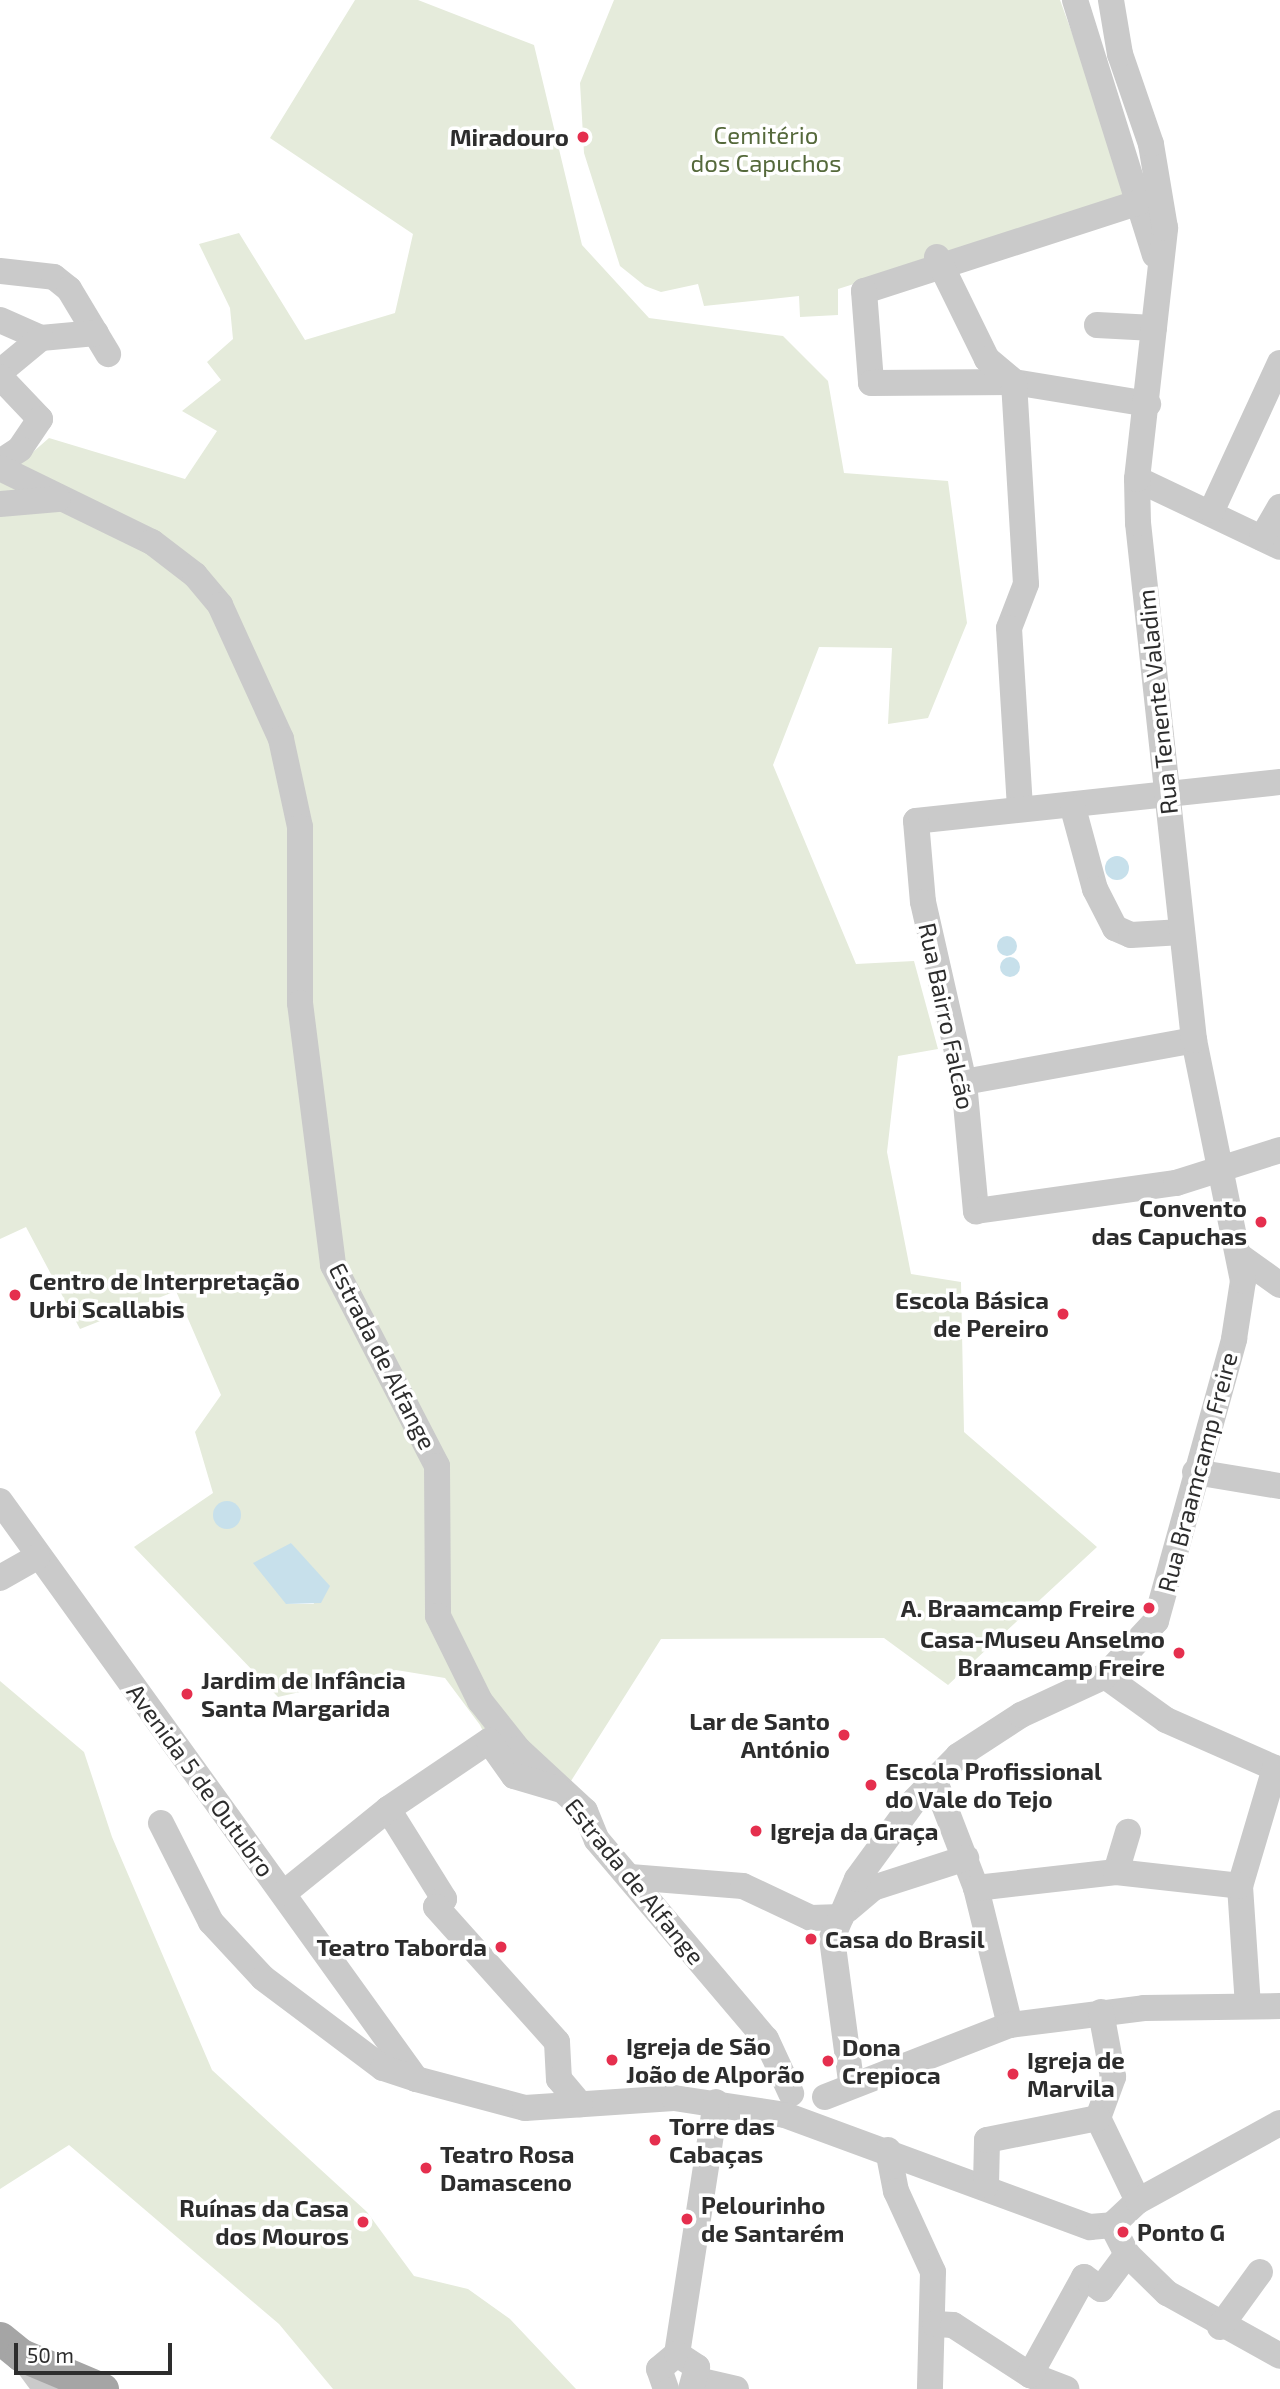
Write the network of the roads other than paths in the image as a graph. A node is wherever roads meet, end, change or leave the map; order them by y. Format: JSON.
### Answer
{"nodes":[{"id":1,"x":1075,"y":0,"type":"edge"},
{"id":2,"x":1111,"y":0,"type":"edge"},
{"id":3,"x":1140,"y":201,"type":"junction"},
{"id":4,"x":939,"y":261,"type":"junction"},
{"id":5,"x":0,"y":271,"type":"edge"},
{"id":6,"x":1158,"y":288,"type":"junction"},
{"id":7,"x":0,"y":320,"type":"edge"},
{"id":8,"x":1097,"y":326,"type":"dead end"},
{"id":9,"x":1154,"y":328,"type":"junction"},
{"id":10,"x":41,"y":338,"type":"junction"},
{"id":11,"x":1280,"y":363,"type":"edge"},
{"id":12,"x":0,"y":374,"type":"edge"},
{"id":13,"x":1014,"y":382,"type":"junction"},
{"id":14,"x":1148,"y":404,"type":"junction"},
{"id":15,"x":0,"y":462,"type":"edge"},
{"id":16,"x":0,"y":468,"type":"edge"},
{"id":17,"x":1137,"y":479,"type":"junction"},
{"id":18,"x":67,"y":499,"type":"junction"},
{"id":19,"x":0,"y":504,"type":"edge"},
{"id":20,"x":1280,"y":507,"type":"edge"},
{"id":21,"x":1212,"y":510,"type":"junction"},
{"id":22,"x":1271,"y":542,"type":"edge"},
{"id":23,"x":1280,"y":782,"type":"edge"},
{"id":24,"x":1166,"y":798,"type":"junction"},
{"id":25,"x":1073,"y":808,"type":"junction"},
{"id":26,"x":1020,"y":809,"type":"junction"},
{"id":27,"x":1182,"y":932,"type":"junction"},
{"id":28,"x":1195,"y":1040,"type":"junction"},
{"id":29,"x":964,"y":1082,"type":"junction"},
{"id":30,"x":1280,"y":1150,"type":"edge"},
{"id":31,"x":1216,"y":1167,"type":"junction"},
{"id":32,"x":1241,"y":1257,"type":"junction"},
{"id":33,"x":1277,"y":1279,"type":"edge"},
{"id":34,"x":1195,"y":1472,"type":"junction"},
{"id":35,"x":1280,"y":1486,"type":"edge"},
{"id":36,"x":0,"y":1501,"type":"edge"},
{"id":37,"x":37,"y":1557,"type":"junction"},
{"id":38,"x":0,"y":1577,"type":"edge"},
{"id":39,"x":1105,"y":1676,"type":"junction"},
{"id":40,"x":934,"y":1779,"type":"junction"},
{"id":41,"x":563,"y":1791,"type":"junction"},
{"id":42,"x":388,"y":1809,"type":"junction"},
{"id":43,"x":161,"y":1823,"type":"dead end"},
{"id":44,"x":1128,"y":1832,"type":"dead end"},
{"id":45,"x":966,"y":1858,"type":"junction"},
{"id":46,"x":1116,"y":1872,"type":"junction"},
{"id":47,"x":630,"y":1877,"type":"junction"},
{"id":48,"x":1240,"y":1886,"type":"junction"},
{"id":49,"x":976,"y":1888,"type":"junction"},
{"id":50,"x":284,"y":1893,"type":"junction"},
{"id":51,"x":841,"y":1917,"type":"junction"},
{"id":52,"x":1248,"y":2006,"type":"junction"},
{"id":53,"x":1280,"y":2006,"type":"edge"},
{"id":54,"x":1101,"y":2012,"type":"junction"},
{"id":55,"x":1010,"y":2025,"type":"junction"},
{"id":56,"x":408,"y":2069,"type":"junction"},
{"id":57,"x":851,"y":2081,"type":"junction"},
{"id":58,"x":825,"y":2097,"type":"junction"},
{"id":59,"x":716,"y":2102,"type":"junction"},
{"id":60,"x":580,"y":2104,"type":"junction"},
{"id":61,"x":788,"y":2104,"type":"junction"},
{"id":62,"x":1098,"y":2118,"type":"junction"},
{"id":63,"x":1280,"y":2123,"type":"edge"},
{"id":64,"x":826,"y":2126,"type":"junction"},
{"id":65,"x":888,"y":2150,"type":"junction"},
{"id":66,"x":986,"y":2185,"type":"junction"},
{"id":67,"x":1138,"y":2201,"type":"junction"},
{"id":68,"x":1112,"y":2225,"type":"junction"},
{"id":69,"x":1127,"y":2253,"type":"junction"},
{"id":70,"x":1260,"y":2272,"type":"dead end"},
{"id":71,"x":935,"y":2324,"type":"junction"},
{"id":72,"x":1220,"y":2327,"type":"junction"},
{"id":73,"x":10,"y":2346,"type":"edge"},
{"id":74,"x":677,"y":2354,"type":"junction"},
{"id":75,"x":1280,"y":2356,"type":"edge"},
{"id":76,"x":1030,"y":2375,"type":"junction"},
{"id":77,"x":694,"y":2384,"type":"edge"},
{"id":78,"x":46,"y":2389,"type":"edge"},
{"id":79,"x":102,"y":2389,"type":"edge"},
{"id":80,"x":666,"y":2389,"type":"edge"},
{"id":81,"x":736,"y":2389,"type":"edge"},
{"id":82,"x":930,"y":2389,"type":"edge"},
{"id":83,"x":1066,"y":2389,"type":"edge"}],
"edges":[{"from":1,"to":3,"type":"street"},
{"from":2,"to":6,"type":"street","name":"Rua Tenente Valadim"},
{"from":3,"to":4,"type":"street"},
{"from":3,"to":6,"type":"street"},
{"from":4,"to":13,"type":"street"},
{"from":4,"to":13,"type":"street"},
{"from":5,"to":10,"type":"street"},
{"from":6,"to":9,"type":"street","name":"Rua Tenente Valadim"},
{"from":7,"to":10,"type":"street"},
{"from":8,"to":9,"type":"street"},
{"from":9,"to":14,"type":"street","name":"Rua Tenente Valadim"},
{"from":10,"to":12,"type":"street"},
{"from":11,"to":21,"type":"street"},
{"from":12,"to":15,"type":"street"},
{"from":13,"to":14,"type":"street"},
{"from":13,"to":26,"type":"street"},
{"from":14,"to":17,"type":"street","name":"Rua Tenente Valadim"},
{"from":16,"to":18,"type":"street","name":"Estrada de Alfange"},
{"from":17,"to":21,"type":"street"},
{"from":17,"to":24,"type":"street","name":"Rua Tenente Valadim"},
{"from":18,"to":19,"type":"street"},
{"from":18,"to":41,"type":"street","name":"Estrada de Alfange"},
{"from":20,"to":22,"type":"street"},
{"from":21,"to":22,"type":"street"},
{"from":23,"to":24,"type":"street"},
{"from":24,"to":25,"type":"street"},
{"from":24,"to":27,"type":"street","name":"Rua Tenente Valadim"},
{"from":25,"to":26,"type":"street"},
{"from":25,"to":27,"type":"street"},
{"from":26,"to":29,"type":"street","name":"Rua Bairro Falcão"},
{"from":27,"to":28,"type":"street","name":"Rua Tenente Valadim"},
{"from":28,"to":29,"type":"street"},
{"from":28,"to":31,"type":"street","name":"Rua Tenente Valadim"},
{"from":29,"to":31,"type":"street","name":"Rua Bairro Falcão"},
{"from":30,"to":31,"type":"street"},
{"from":31,"to":32,"type":"street","name":"Rua Tenente Valadim"},
{"from":32,"to":33,"type":"street"},
{"from":32,"to":34,"type":"street","name":"Rua Braamcamp Freire"},
{"from":34,"to":35,"type":"street"},
{"from":34,"to":39,"type":"street","name":"Rua Braamcamp Freire"},
{"from":36,"to":37,"type":"street","name":"Avenida 5 de Outubro"},
{"from":37,"to":38,"type":"street"},
{"from":37,"to":50,"type":"street","name":"Avenida 5 de Outubro"},
{"from":39,"to":40,"type":"street","name":"Rua Braamcamp Freire"},
{"from":39,"to":48,"type":"street"},
{"from":40,"to":45,"type":"street"},
{"from":40,"to":51,"type":"street","name":"Rua Braamcamp Freire"},
{"from":41,"to":42,"type":"street"},
{"from":41,"to":47,"type":"street","name":"Estrada de Alfange"},
{"from":42,"to":50,"type":"street"},
{"from":42,"to":60,"type":"street"},
{"from":43,"to":56,"type":"street"},
{"from":44,"to":46,"type":"street"},
{"from":45,"to":49,"type":"street"},
{"from":45,"to":51,"type":"street"},
{"from":46,"to":48,"type":"street"},
{"from":46,"to":49,"type":"street"},
{"from":47,"to":51,"type":"street"},
{"from":47,"to":61,"type":"street","name":"Estrada de Alfange"},
{"from":48,"to":52,"type":"street"},
{"from":49,"to":55,"type":"street"},
{"from":50,"to":56,"type":"street","name":"Avenida 5 de Outubro"},
{"from":51,"to":57,"type":"street","name":"Rua Braamcamp Freire"},
{"from":52,"to":53,"type":"street"},
{"from":52,"to":54,"type":"street"},
{"from":54,"to":55,"type":"street"},
{"from":54,"to":62,"type":"street"},
{"from":55,"to":57,"type":"street"},
{"from":56,"to":60,"type":"street"},
{"from":57,"to":58,"type":"street"},
{"from":58,"to":61,"type":"street"},
{"from":58,"to":64,"type":"street"},
{"from":59,"to":60,"type":"street"},
{"from":59,"to":61,"type":"street"},
{"from":59,"to":74,"type":"street"},
{"from":61,"to":64,"type":"street"},
{"from":62,"to":66,"type":"street"},
{"from":62,"to":67,"type":"street"},
{"from":63,"to":67,"type":"street"},
{"from":64,"to":65,"type":"street"},
{"from":65,"to":66,"type":"street"},
{"from":65,"to":71,"type":"street"},
{"from":66,"to":68,"type":"street"},
{"from":67,"to":68,"type":"street"},
{"from":68,"to":69,"type":"street"},
{"from":69,"to":72,"type":"street"},
{"from":69,"to":76,"type":"street"},
{"from":70,"to":72,"type":"street"},
{"from":71,"to":76,"type":"street"},
{"from":71,"to":82,"type":"street"},
{"from":72,"to":75,"type":"street"},
{"from":73,"to":78,"type":"street"},
{"from":73,"to":79,"type":"main road"},
{"from":74,"to":77,"type":"street"},
{"from":74,"to":80,"type":"street"},
{"from":76,"to":83,"type":"street"},
{"from":77,"to":81,"type":"street"}]}
